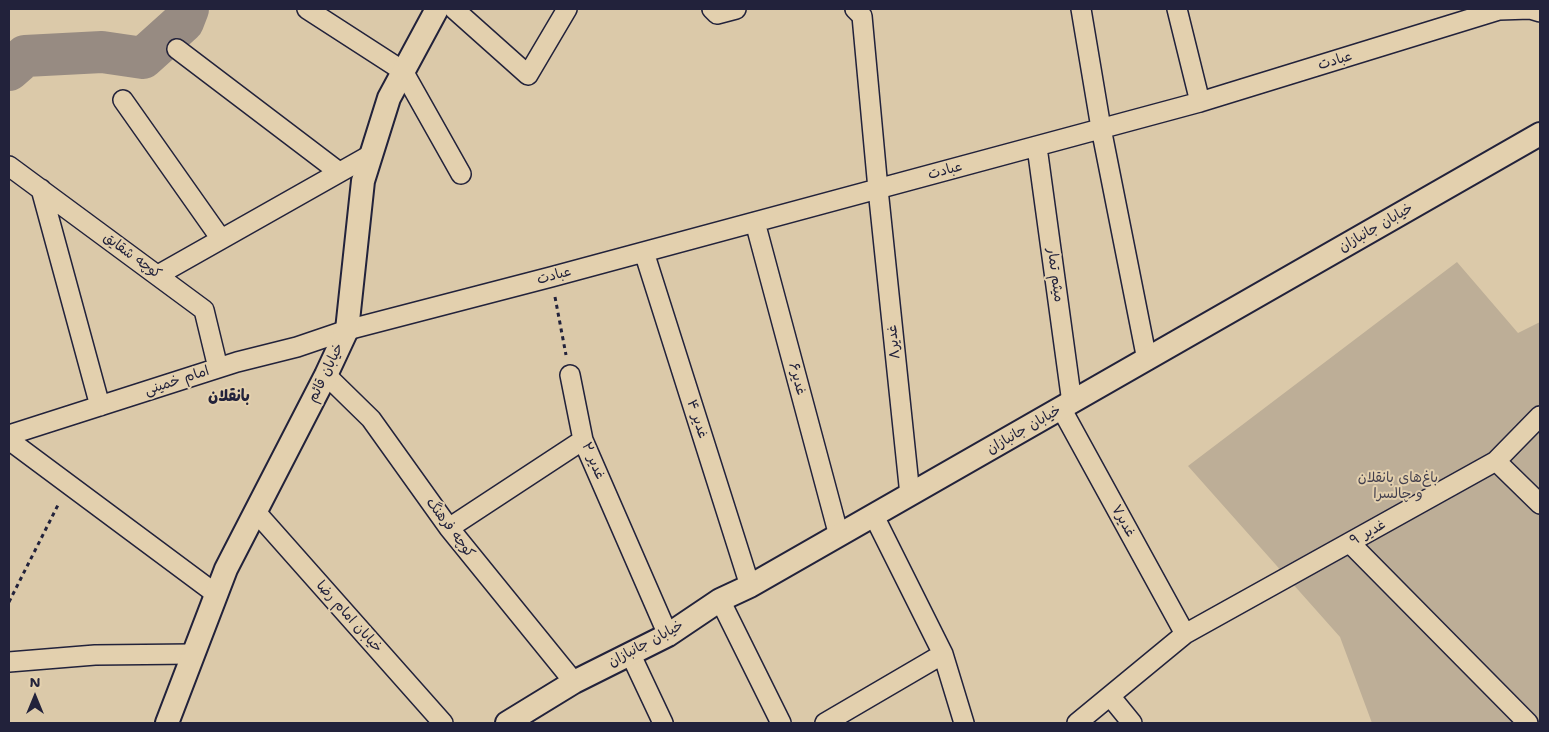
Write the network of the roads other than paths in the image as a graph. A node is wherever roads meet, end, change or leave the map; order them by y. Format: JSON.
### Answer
{"nodes":[{"id":1,"x":307,"y":9,"type":"edge"},
{"id":2,"x":437,"y":9,"type":"edge"},
{"id":3,"x":454,"y":9,"type":"edge"},
{"id":4,"x":567,"y":9,"type":"edge"},
{"id":5,"x":712,"y":9,"type":"edge"},
{"id":6,"x":736,"y":9,"type":"edge"},
{"id":7,"x":855,"y":9,"type":"edge"},
{"id":8,"x":1081,"y":9,"type":"edge"},
{"id":9,"x":1176,"y":9,"type":"edge"},
{"id":10,"x":1501,"y":10,"type":"edge"},
{"id":11,"x":1540,"y":12,"type":"edge"},
{"id":12,"x":177,"y":49,"type":"dead end"},
{"id":13,"x":403,"y":72,"type":"junction"},
{"id":14,"x":123,"y":100,"type":"dead end"},
{"id":15,"x":1200,"y":102,"type":"junction"},
{"id":16,"x":1101,"y":128,"type":"junction"},
{"id":17,"x":1540,"y":134,"type":"edge"},
{"id":18,"x":1037,"y":146,"type":"junction"},
{"id":19,"x":372,"y":154,"type":"junction"},
{"id":20,"x":10,"y":166,"type":"edge"},
{"id":21,"x":339,"y":172,"type":"junction"},
{"id":22,"x":461,"y":174,"type":"dead end"},
{"id":23,"x":41,"y":189,"type":"junction"},
{"id":24,"x":878,"y":189,"type":"junction"},
{"id":25,"x":755,"y":222,"type":"junction"},
{"id":26,"x":221,"y":239,"type":"junction"},
{"id":27,"x":644,"y":252,"type":"junction"},
{"id":28,"x":158,"y":275,"type":"junction"},
{"id":29,"x":347,"y":330,"type":"junction"},
{"id":30,"x":1147,"y":360,"type":"junction"},
{"id":31,"x":218,"y":368,"type":"junction"},
{"id":32,"x":326,"y":376,"type":"junction"},
{"id":33,"x":570,"y":376,"type":"road end"},
{"id":34,"x":100,"y":406,"type":"junction"},
{"id":35,"x":1067,"y":406,"type":"junction"},
{"id":36,"x":1540,"y":416,"type":"edge"},
{"id":37,"x":9,"y":435,"type":"edge"},
{"id":38,"x":9,"y":440,"type":"edge"},
{"id":39,"x":583,"y":440,"type":"junction"},
{"id":40,"x":1496,"y":461,"type":"junction"},
{"id":41,"x":910,"y":495,"type":"junction"},
{"id":42,"x":1540,"y":504,"type":"edge"},
{"id":43,"x":255,"y":512,"type":"junction"},
{"id":44,"x":874,"y":516,"type":"junction"},
{"id":45,"x":449,"y":528,"type":"junction"},
{"id":46,"x":839,"y":536,"type":"junction"},
{"id":47,"x":1350,"y":543,"type":"junction"},
{"id":48,"x":750,"y":586,"type":"junction"},
{"id":49,"x":216,"y":594,"type":"junction"},
{"id":50,"x":720,"y":600,"type":"junction"},
{"id":51,"x":1185,"y":634,"type":"junction"},
{"id":52,"x":668,"y":635,"type":"junction"},
{"id":53,"x":630,"y":653,"type":"junction"},
{"id":54,"x":193,"y":654,"type":"junction"},
{"id":55,"x":943,"y":654,"type":"junction"},
{"id":56,"x":9,"y":662,"type":"edge"},
{"id":57,"x":574,"y":682,"type":"junction"},
{"id":58,"x":1110,"y":696,"type":"junction"},
{"id":59,"x":166,"y":723,"type":"edge"},
{"id":60,"x":443,"y":723,"type":"edge"},
{"id":61,"x":507,"y":723,"type":"edge"},
{"id":62,"x":663,"y":723,"type":"edge"},
{"id":63,"x":782,"y":723,"type":"edge"},
{"id":64,"x":824,"y":723,"type":"edge"},
{"id":65,"x":964,"y":723,"type":"edge"},
{"id":66,"x":1077,"y":723,"type":"edge"},
{"id":67,"x":1132,"y":723,"type":"edge"},
{"id":68,"x":1528,"y":723,"type":"edge"}],
"edges":[{"from":1,"to":13,"type":"street"},
{"from":2,"to":13,"type":"street","name":"خیابان قائم"},
{"from":3,"to":4,"type":"street"},
{"from":5,"to":6,"type":"street"},
{"from":7,"to":24,"type":"street","name":"غدیر۸"},
{"from":8,"to":16,"type":"street"},
{"from":9,"to":15,"type":"street"},
{"from":10,"to":11,"type":"street","name":"عبادت"},
{"from":10,"to":15,"type":"street","name":"عبادت"},
{"from":12,"to":21,"type":"street"},
{"from":13,"to":19,"type":"street","name":"خیابان قائم"},
{"from":13,"to":22,"type":"street"},
{"from":14,"to":26,"type":"street"},
{"from":15,"to":16,"type":"street","name":"عبادت"},
{"from":16,"to":18,"type":"street","name":"عبادت"},
{"from":16,"to":30,"type":"street"},
{"from":17,"to":30,"type":"street","name":"خیابان جانبازان"},
{"from":18,"to":24,"type":"street","name":"عبادت"},
{"from":18,"to":35,"type":"street","name":"میثم تمار"},
{"from":19,"to":21,"type":"street"},
{"from":19,"to":29,"type":"street","name":"خیابان قائم"},
{"from":20,"to":23,"type":"street","name":"کوچه شقایق"},
{"from":21,"to":26,"type":"street"},
{"from":23,"to":28,"type":"street","name":"کوچه شقایق"},
{"from":23,"to":34,"type":"street"},
{"from":24,"to":25,"type":"street","name":"عبادت"},
{"from":24,"to":41,"type":"street","name":"غدیر۸"},
{"from":25,"to":27,"type":"street","name":"عبادت"},
{"from":25,"to":46,"type":"street","name":"غدیر۶"},
{"from":26,"to":28,"type":"street"},
{"from":27,"to":29,"type":"street","name":"عبادت"},
{"from":27,"to":48,"type":"street","name":"غدیر ۴"},
{"from":28,"to":31,"type":"street","name":"کوچه شقایق"},
{"from":29,"to":31,"type":"street","name":"امام خمینی"},
{"from":29,"to":32,"type":"street","name":"خیابان قائم"},
{"from":30,"to":35,"type":"street","name":"خیابان جانبازان"},
{"from":31,"to":34,"type":"street","name":"امام خمینی"},
{"from":32,"to":43,"type":"street","name":"خیابان قائم"},
{"from":32,"to":45,"type":"street","name":"کوچه فرهنگ"},
{"from":33,"to":39,"type":"street","name":"غدیر ۲"},
{"from":34,"to":37,"type":"street","name":"امام خمینی"},
{"from":35,"to":41,"type":"street","name":"خیابان جانبازان"},
{"from":35,"to":51,"type":"street","name":"غدیر۷"},
{"from":36,"to":40,"type":"street","name":"غدیر ۹"},
{"from":38,"to":49,"type":"street"},
{"from":39,"to":45,"type":"street"},
{"from":39,"to":52,"type":"street","name":"غدیر ۲"},
{"from":40,"to":42,"type":"street"},
{"from":40,"to":47,"type":"street","name":"غدیر ۹"},
{"from":41,"to":44,"type":"street","name":"خیابان جانبازان"},
{"from":43,"to":49,"type":"street","name":"خیابان قائم"},
{"from":43,"to":60,"type":"street","name":"خیابان امام رضا"},
{"from":44,"to":46,"type":"street","name":"خیابان جانبازان"},
{"from":44,"to":55,"type":"street"},
{"from":45,"to":57,"type":"street","name":"کوچه فرهنگ"},
{"from":46,"to":48,"type":"street","name":"خیابان جانبازان"},
{"from":47,"to":51,"type":"street","name":"غدیر ۹"},
{"from":47,"to":68,"type":"street"},
{"from":48,"to":50,"type":"street","name":"خیابان جانبازان"},
{"from":49,"to":54,"type":"street","name":"خیابان قائم"},
{"from":50,"to":52,"type":"street","name":"خیابان جانبازان"},
{"from":50,"to":63,"type":"street"},
{"from":51,"to":58,"type":"street","name":"غدیر ۹"},
{"from":52,"to":53,"type":"street","name":"خیابان جانبازان"},
{"from":53,"to":57,"type":"street","name":"خیابان جانبازان"},
{"from":53,"to":62,"type":"street"},
{"from":54,"to":56,"type":"street"},
{"from":54,"to":59,"type":"street","name":"خیابان قائم"},
{"from":55,"to":64,"type":"street"},
{"from":55,"to":65,"type":"street"},
{"from":57,"to":61,"type":"street","name":"خیابان جانبازان"},
{"from":58,"to":66,"type":"street","name":"غدیر ۹"},
{"from":58,"to":67,"type":"street"}]}
